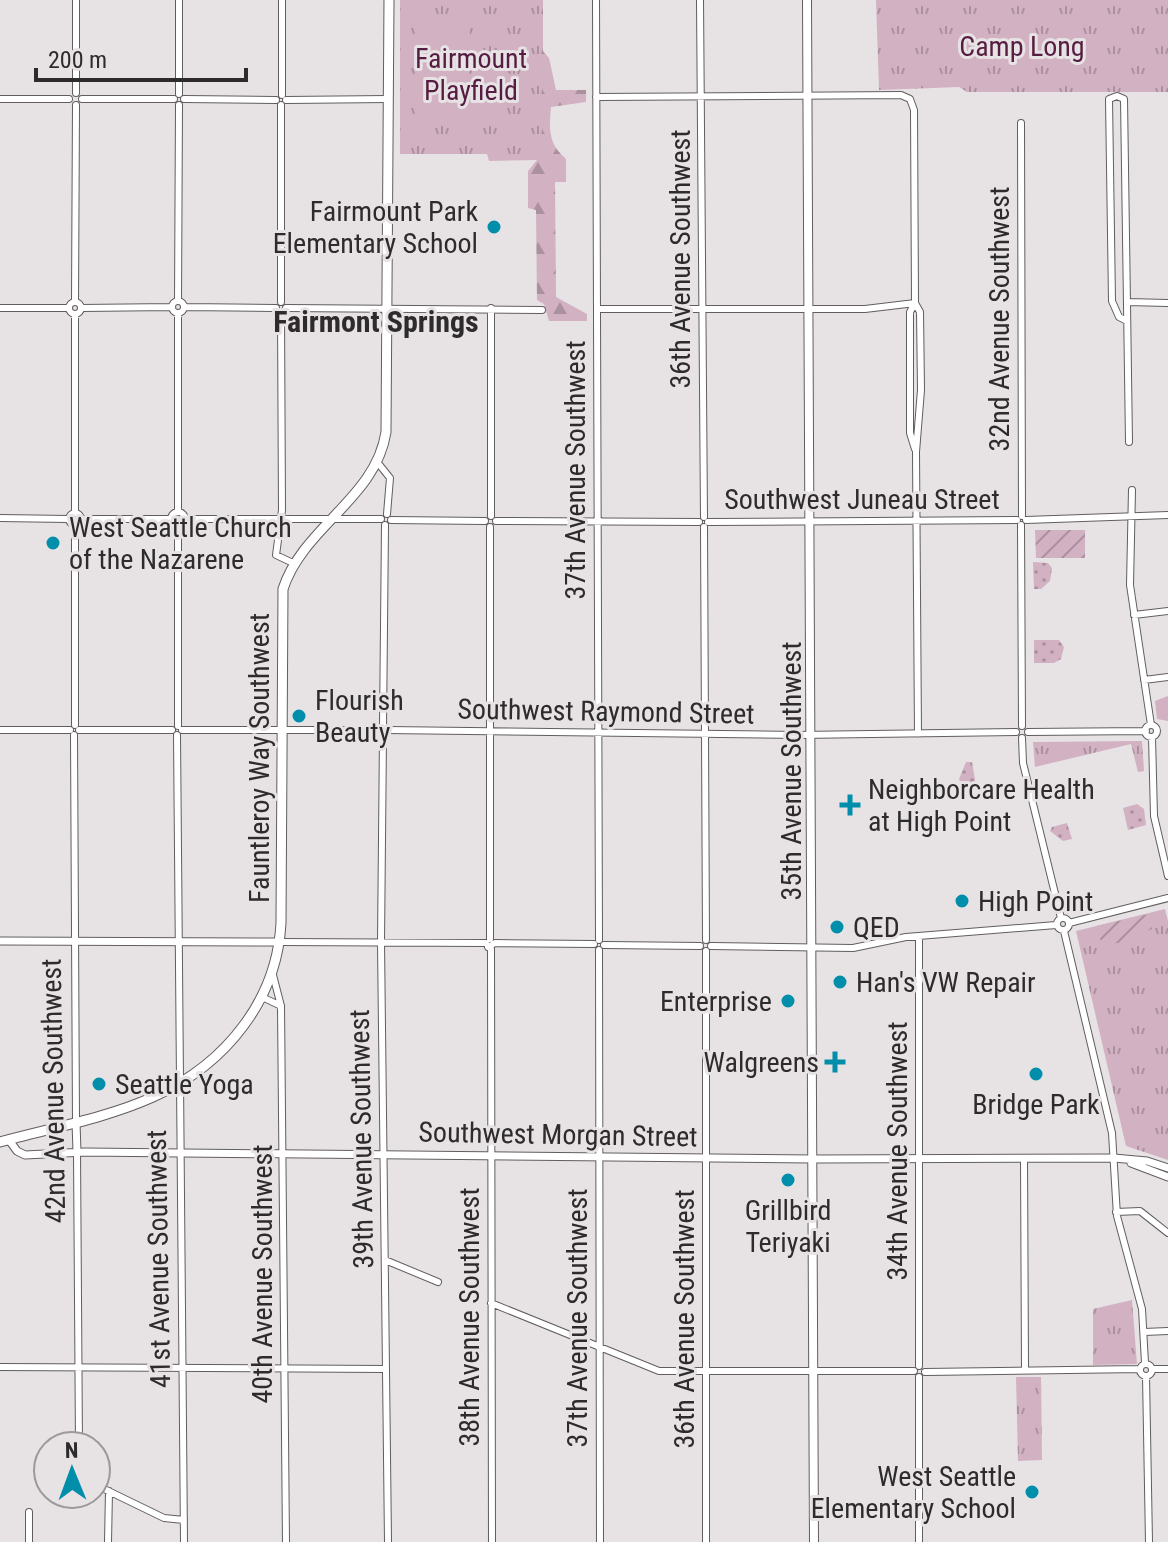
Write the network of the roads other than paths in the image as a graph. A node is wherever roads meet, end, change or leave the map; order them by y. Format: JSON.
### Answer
{"nodes":[{"id":1,"x":76,"y":0,"type":"edge"},
{"id":2,"x":179,"y":0,"type":"edge"},
{"id":3,"x":282,"y":0,"type":"edge"},
{"id":4,"x":389,"y":0,"type":"edge"},
{"id":5,"x":596,"y":0,"type":"edge"},
{"id":6,"x":700,"y":0,"type":"edge"},
{"id":7,"x":807,"y":0,"type":"edge"},
{"id":8,"x":79,"y":96,"type":"junction"},
{"id":9,"x":701,"y":96,"type":"junction"},
{"id":10,"x":807,"y":96,"type":"junction"},
{"id":11,"x":596,"y":97,"type":"junction"},
{"id":12,"x":0,"y":99,"type":"edge"},
{"id":13,"x":69,"y":99,"type":"junction"},
{"id":14,"x":179,"y":99,"type":"junction"},
{"id":15,"x":388,"y":99,"type":"junction"},
{"id":16,"x":281,"y":100,"type":"junction"},
{"id":17,"x":76,"y":105,"type":"junction"},
{"id":18,"x":1021,"y":123,"type":"dead end"},
{"id":19,"x":178,"y":301,"type":"junction"},
{"id":20,"x":75,"y":302,"type":"junction"},
{"id":21,"x":1127,"y":302,"type":"junction"},
{"id":22,"x":915,"y":303,"type":"junction"},
{"id":23,"x":1168,"y":303,"type":"edge"},
{"id":24,"x":172,"y":307,"type":"junction"},
{"id":25,"x":185,"y":307,"type":"junction"},
{"id":26,"x":0,"y":308,"type":"edge"},
{"id":27,"x":69,"y":308,"type":"junction"},
{"id":28,"x":81,"y":308,"type":"junction"},
{"id":29,"x":281,"y":308,"type":"junction"},
{"id":30,"x":388,"y":308,"type":"junction"},
{"id":31,"x":491,"y":308,"type":"junction"},
{"id":32,"x":597,"y":309,"type":"junction"},
{"id":33,"x":703,"y":309,"type":"junction"},
{"id":34,"x":542,"y":310,"type":"dead end"},
{"id":35,"x":810,"y":310,"type":"junction"},
{"id":36,"x":178,"y":313,"type":"junction"},
{"id":37,"x":75,"y":315,"type":"junction"},
{"id":38,"x":1127,"y":321,"type":"junction"},
{"id":39,"x":1129,"y":442,"type":"dead end"},
{"id":40,"x":916,"y":452,"type":"junction"},
{"id":41,"x":378,"y":463,"type":"junction"},
{"id":42,"x":1132,"y":490,"type":"dead end"},
{"id":43,"x":75,"y":512,"type":"junction"},
{"id":44,"x":178,"y":512,"type":"junction"},
{"id":45,"x":1168,"y":515,"type":"edge"},
{"id":46,"x":1129,"y":516,"type":"junction"},
{"id":47,"x":0,"y":518,"type":"edge"},
{"id":48,"x":68,"y":519,"type":"junction"},
{"id":49,"x":81,"y":519,"type":"junction"},
{"id":50,"x":171,"y":519,"type":"junction"},
{"id":51,"x":185,"y":519,"type":"junction"},
{"id":52,"x":331,"y":519,"type":"junction"},
{"id":53,"x":386,"y":519,"type":"junction"},
{"id":54,"x":280,"y":520,"type":"junction"},
{"id":55,"x":916,"y":520,"type":"junction"},
{"id":56,"x":1021,"y":520,"type":"junction"},
{"id":57,"x":491,"y":521,"type":"junction"},
{"id":58,"x":598,"y":521,"type":"junction"},
{"id":59,"x":704,"y":522,"type":"junction"},
{"id":60,"x":812,"y":522,"type":"junction"},
{"id":61,"x":75,"y":525,"type":"junction"},
{"id":62,"x":178,"y":525,"type":"junction"},
{"id":63,"x":293,"y":563,"type":"junction"},
{"id":64,"x":1168,"y":611,"type":"edge"},
{"id":65,"x":1134,"y":615,"type":"junction"},
{"id":66,"x":1168,"y":677,"type":"edge"},
{"id":67,"x":1144,"y":680,"type":"junction"},
{"id":68,"x":1148,"y":728,"type":"junction"},
{"id":69,"x":0,"y":730,"type":"edge"},
{"id":70,"x":74,"y":730,"type":"junction"},
{"id":71,"x":177,"y":730,"type":"junction"},
{"id":72,"x":281,"y":730,"type":"junction"},
{"id":73,"x":383,"y":730,"type":"junction"},
{"id":74,"x":1168,"y":730,"type":"edge"},
{"id":75,"x":491,"y":732,"type":"junction"},
{"id":76,"x":1024,"y":732,"type":"junction"},
{"id":77,"x":598,"y":733,"type":"junction"},
{"id":78,"x":705,"y":734,"type":"junction"},
{"id":79,"x":918,"y":734,"type":"junction"},
{"id":80,"x":1155,"y":734,"type":"junction"},
{"id":81,"x":812,"y":735,"type":"junction"},
{"id":82,"x":1168,"y":876,"type":"edge"},
{"id":83,"x":1168,"y":898,"type":"edge"},
{"id":84,"x":1059,"y":922,"type":"junction"},
{"id":85,"x":1069,"y":923,"type":"junction"},
{"id":86,"x":1064,"y":931,"type":"junction"},
{"id":87,"x":919,"y":936,"type":"junction"},
{"id":88,"x":0,"y":941,"type":"edge"},
{"id":89,"x":74,"y":941,"type":"junction"},
{"id":90,"x":177,"y":941,"type":"junction"},
{"id":91,"x":280,"y":942,"type":"junction"},
{"id":92,"x":381,"y":942,"type":"junction"},
{"id":93,"x":490,"y":943,"type":"junction"},
{"id":94,"x":599,"y":945,"type":"junction"},
{"id":95,"x":706,"y":946,"type":"junction"},
{"id":96,"x":814,"y":948,"type":"junction"},
{"id":97,"x":273,"y":975,"type":"junction"},
{"id":98,"x":262,"y":997,"type":"junction"},
{"id":99,"x":281,"y":1006,"type":"junction"},
{"id":100,"x":178,"y":1087,"type":"junction"},
{"id":101,"x":76,"y":1122,"type":"junction"},
{"id":102,"x":4,"y":1141,"type":"edge"},
{"id":103,"x":77,"y":1152,"type":"junction"},
{"id":104,"x":178,"y":1153,"type":"junction"},
{"id":105,"x":283,"y":1153,"type":"junction"},
{"id":106,"x":383,"y":1154,"type":"junction"},
{"id":107,"x":491,"y":1155,"type":"junction"},
{"id":108,"x":598,"y":1157,"type":"junction"},
{"id":109,"x":706,"y":1158,"type":"junction"},
{"id":110,"x":1024,"y":1158,"type":"junction"},
{"id":111,"x":1114,"y":1158,"type":"junction"},
{"id":112,"x":814,"y":1159,"type":"junction"},
{"id":113,"x":919,"y":1159,"type":"junction"},
{"id":114,"x":1168,"y":1168,"type":"edge"},
{"id":115,"x":1168,"y":1177,"type":"edge"},
{"id":116,"x":1116,"y":1212,"type":"junction"},
{"id":117,"x":1168,"y":1233,"type":"edge"},
{"id":118,"x":385,"y":1260,"type":"junction"},
{"id":119,"x":438,"y":1282,"type":"dead end"},
{"id":120,"x":491,"y":1303,"type":"junction"},
{"id":121,"x":1168,"y":1331,"type":"edge"},
{"id":122,"x":1144,"y":1332,"type":"junction"},
{"id":123,"x":600,"y":1349,"type":"junction"},
{"id":124,"x":1142,"y":1366,"type":"junction"},
{"id":125,"x":0,"y":1367,"type":"edge"},
{"id":126,"x":78,"y":1367,"type":"junction"},
{"id":127,"x":181,"y":1368,"type":"junction"},
{"id":128,"x":284,"y":1369,"type":"junction"},
{"id":129,"x":386,"y":1369,"type":"junction"},
{"id":130,"x":1025,"y":1369,"type":"junction"},
{"id":131,"x":1168,"y":1369,"type":"edge"},
{"id":132,"x":919,"y":1372,"type":"junction"},
{"id":133,"x":706,"y":1373,"type":"junction"},
{"id":134,"x":814,"y":1373,"type":"junction"},
{"id":135,"x":1149,"y":1373,"type":"junction"},
{"id":136,"x":79,"y":1430,"type":"edge"},
{"id":137,"x":112,"y":1492,"type":"edge"},
{"id":138,"x":109,"y":1510,"type":"edge"},
{"id":139,"x":29,"y":1512,"type":"dead end"},
{"id":140,"x":184,"y":1520,"type":"junction"},
{"id":141,"x":29,"y":1542,"type":"edge"},
{"id":142,"x":108,"y":1542,"type":"edge"},
{"id":143,"x":184,"y":1542,"type":"edge"},
{"id":144,"x":286,"y":1542,"type":"edge"},
{"id":145,"x":388,"y":1542,"type":"edge"},
{"id":146,"x":492,"y":1542,"type":"edge"},
{"id":147,"x":600,"y":1542,"type":"edge"},
{"id":148,"x":706,"y":1542,"type":"edge"},
{"id":149,"x":814,"y":1542,"type":"edge"},
{"id":150,"x":919,"y":1542,"type":"edge"},
{"id":151,"x":1149,"y":1542,"type":"edge"}],
"edges":[{"from":1,"to":8,"type":"street"},
{"from":2,"to":14,"type":"street"},
{"from":3,"to":16,"type":"street"},
{"from":4,"to":15,"type":"main road","name":"Fauntleroy Way Southwest"},
{"from":5,"to":11,"type":"street","name":"37th Avenue Southwest"},
{"from":6,"to":9,"type":"street","name":"36th Avenue Southwest"},
{"from":7,"to":10,"type":"main road","name":"35th Avenue Southwest"},
{"from":8,"to":13,"type":"street"},
{"from":8,"to":14,"type":"street"},
{"from":8,"to":17,"type":"street"},
{"from":9,"to":10,"type":"street"},
{"from":9,"to":11,"type":"street"},
{"from":9,"to":33,"type":"street","name":"36th Avenue Southwest"},
{"from":10,"to":22,"type":"street"},
{"from":10,"to":35,"type":"main road","name":"35th Avenue Southwest"},
{"from":11,"to":32,"type":"street","name":"37th Avenue Southwest"},
{"from":12,"to":13,"type":"street"},
{"from":13,"to":17,"type":"street"},
{"from":14,"to":16,"type":"street"},
{"from":14,"to":19,"type":"street"},
{"from":15,"to":16,"type":"street"},
{"from":15,"to":30,"type":"main road","name":"Fauntleroy Way Southwest"},
{"from":16,"to":29,"type":"street"},
{"from":17,"to":20,"type":"street"},
{"from":18,"to":56,"type":"street","name":"32nd Avenue Southwest"},
{"from":19,"to":24,"type":"street"},
{"from":19,"to":25,"type":"street"},
{"from":20,"to":27,"type":"street"},
{"from":20,"to":28,"type":"street"},
{"from":21,"to":23,"type":"street"},
{"from":21,"to":38,"type":"street"},
{"from":21,"to":38,"type":"street"},
{"from":22,"to":35,"type":"street"},
{"from":22,"to":40,"type":"street"},
{"from":22,"to":40,"type":"street"},
{"from":24,"to":28,"type":"street"},
{"from":24,"to":36,"type":"street"},
{"from":25,"to":29,"type":"street"},
{"from":25,"to":36,"type":"street"},
{"from":26,"to":27,"type":"street"},
{"from":27,"to":37,"type":"street"},
{"from":28,"to":37,"type":"street"},
{"from":29,"to":30,"type":"street"},
{"from":29,"to":54,"type":"street"},
{"from":30,"to":31,"type":"street"},
{"from":30,"to":41,"type":"main road","name":"Fauntleroy Way Southwest"},
{"from":31,"to":34,"type":"street"},
{"from":31,"to":57,"type":"street","name":"38th Avenue Southwest"},
{"from":32,"to":33,"type":"street"},
{"from":32,"to":58,"type":"street","name":"37th Avenue Southwest"},
{"from":33,"to":35,"type":"street"},
{"from":33,"to":59,"type":"street","name":"36th Avenue Southwest"},
{"from":35,"to":60,"type":"main road","name":"35th Avenue Southwest"},
{"from":36,"to":44,"type":"street"},
{"from":37,"to":43,"type":"street"},
{"from":38,"to":39,"type":"street"},
{"from":40,"to":55,"type":"street"},
{"from":41,"to":52,"type":"main road","name":"Fauntleroy Way Southwest"},
{"from":41,"to":53,"type":"street","name":"39th Avenue Southwest"},
{"from":42,"to":46,"type":"street"},
{"from":43,"to":48,"type":"street"},
{"from":43,"to":49,"type":"street"},
{"from":44,"to":50,"type":"street"},
{"from":44,"to":51,"type":"street"},
{"from":45,"to":46,"type":"street","name":"Southwest Juneau Street"},
{"from":46,"to":56,"type":"street","name":"Southwest Juneau Street"},
{"from":46,"to":65,"type":"street"},
{"from":47,"to":48,"type":"street"},
{"from":48,"to":61,"type":"street"},
{"from":49,"to":50,"type":"street"},
{"from":49,"to":61,"type":"street"},
{"from":50,"to":62,"type":"street"},
{"from":51,"to":54,"type":"street","name":"Southwest Juneau Street"},
{"from":51,"to":62,"type":"street"},
{"from":52,"to":53,"type":"street","name":"Southwest Juneau Street"},
{"from":52,"to":54,"type":"street","name":"Southwest Juneau Street"},
{"from":52,"to":63,"type":"main road","name":"Fauntleroy Way Southwest"},
{"from":53,"to":57,"type":"street","name":"Southwest Juneau Street"},
{"from":53,"to":73,"type":"street","name":"39th Avenue Southwest"},
{"from":54,"to":63,"type":"street"},
{"from":55,"to":56,"type":"street","name":"Southwest Juneau Street"},
{"from":55,"to":60,"type":"street","name":"Southwest Juneau Street"},
{"from":55,"to":79,"type":"street"},
{"from":56,"to":76,"type":"street","name":"32nd Avenue Southwest"},
{"from":57,"to":58,"type":"street","name":"Southwest Juneau Street"},
{"from":57,"to":75,"type":"street","name":"38th Avenue Southwest"},
{"from":58,"to":59,"type":"street","name":"Southwest Juneau Street"},
{"from":58,"to":77,"type":"street","name":"37th Avenue Southwest"},
{"from":59,"to":60,"type":"street","name":"Southwest Juneau Street"},
{"from":59,"to":78,"type":"street","name":"36th Avenue Southwest"},
{"from":60,"to":81,"type":"main road","name":"35th Avenue Southwest"},
{"from":61,"to":70,"type":"street","name":"42nd Avenue Southwest"},
{"from":62,"to":71,"type":"street","name":"41st Avenue Southwest"},
{"from":63,"to":72,"type":"main road","name":"Fauntleroy Way Southwest"},
{"from":64,"to":65,"type":"street"},
{"from":65,"to":67,"type":"street"},
{"from":66,"to":67,"type":"street"},
{"from":67,"to":68,"type":"street"},
{"from":68,"to":76,"type":"street"},
{"from":68,"to":80,"type":"street"},
{"from":69,"to":70,"type":"street","name":"Southwest Raymond Street"},
{"from":70,"to":71,"type":"street","name":"Southwest Raymond Street"},
{"from":70,"to":89,"type":"street","name":"42nd Avenue Southwest"},
{"from":71,"to":72,"type":"street","name":"Southwest Raymond Street"},
{"from":71,"to":90,"type":"street","name":"41st Avenue Southwest"},
{"from":72,"to":73,"type":"street","name":"Southwest Raymond Street"},
{"from":72,"to":91,"type":"main road","name":"Fauntleroy Way Southwest"},
{"from":73,"to":75,"type":"street","name":"Southwest Raymond Street"},
{"from":73,"to":92,"type":"street","name":"39th Avenue Southwest"},
{"from":74,"to":80,"type":"street"},
{"from":75,"to":77,"type":"street","name":"Southwest Raymond Street"},
{"from":75,"to":93,"type":"street","name":"38th Avenue Southwest"},
{"from":76,"to":79,"type":"street","name":"Southwest Raymond Street"},
{"from":76,"to":84,"type":"street","name":"32nd Avenue Southwest"},
{"from":77,"to":78,"type":"street","name":"Southwest Raymond Street"},
{"from":77,"to":94,"type":"street","name":"37th Avenue Southwest"},
{"from":78,"to":81,"type":"street","name":"Southwest Raymond Street"},
{"from":78,"to":95,"type":"street","name":"36th Avenue Southwest"},
{"from":79,"to":81,"type":"street","name":"Southwest Raymond Street"},
{"from":80,"to":82,"type":"street"},
{"from":81,"to":96,"type":"main road","name":"35th Avenue Southwest"},
{"from":83,"to":85,"type":"street"},
{"from":84,"to":85,"type":"street"},
{"from":84,"to":86,"type":"street"},
{"from":84,"to":87,"type":"street"},
{"from":85,"to":86,"type":"street"},
{"from":86,"to":111,"type":"street"},
{"from":87,"to":96,"type":"street"},
{"from":87,"to":113,"type":"street","name":"34th Avenue Southwest"},
{"from":88,"to":89,"type":"street"},
{"from":89,"to":90,"type":"street"},
{"from":89,"to":101,"type":"street","name":"42nd Avenue Southwest"},
{"from":90,"to":91,"type":"street"},
{"from":90,"to":100,"type":"street","name":"41st Avenue Southwest"},
{"from":91,"to":92,"type":"street"},
{"from":91,"to":97,"type":"main road","name":"Fauntleroy Way Southwest"},
{"from":92,"to":93,"type":"street"},
{"from":92,"to":106,"type":"street","name":"39th Avenue Southwest"},
{"from":93,"to":94,"type":"street"},
{"from":93,"to":107,"type":"street","name":"38th Avenue Southwest"},
{"from":94,"to":95,"type":"street"},
{"from":94,"to":108,"type":"street","name":"37th Avenue Southwest"},
{"from":95,"to":96,"type":"street"},
{"from":95,"to":109,"type":"street","name":"36th Avenue Southwest"},
{"from":96,"to":112,"type":"main road","name":"35th Avenue Southwest"},
{"from":97,"to":98,"type":"main road","name":"Fauntleroy Way Southwest"},
{"from":97,"to":99,"type":"street","name":"40th Avenue Southwest"},
{"from":98,"to":99,"type":"street"},
{"from":98,"to":100,"type":"main road","name":"Fauntleroy Way Southwest"},
{"from":99,"to":105,"type":"street","name":"40th Avenue Southwest"},
{"from":100,"to":101,"type":"main road","name":"Fauntleroy Way Southwest"},
{"from":100,"to":104,"type":"street","name":"41st Avenue Southwest"},
{"from":101,"to":102,"type":"main road","name":"Fauntleroy Way Southwest"},
{"from":101,"to":103,"type":"street","name":"42nd Avenue Southwest"},
{"from":102,"to":103,"type":"street","name":"Southwest Morgan Street"},
{"from":103,"to":104,"type":"street","name":"Southwest Morgan Street"},
{"from":103,"to":126,"type":"street","name":"42nd Avenue Southwest"},
{"from":104,"to":105,"type":"street","name":"Southwest Morgan Street"},
{"from":104,"to":127,"type":"street","name":"41st Avenue Southwest"},
{"from":105,"to":106,"type":"street","name":"Southwest Morgan Street"},
{"from":105,"to":128,"type":"street","name":"40th Avenue Southwest"},
{"from":106,"to":107,"type":"street","name":"Southwest Morgan Street"},
{"from":106,"to":118,"type":"street","name":"39th Avenue Southwest"},
{"from":107,"to":108,"type":"street","name":"Southwest Morgan Street"},
{"from":107,"to":120,"type":"street","name":"38th Avenue Southwest"},
{"from":108,"to":109,"type":"street","name":"Southwest Morgan Street"},
{"from":108,"to":123,"type":"street","name":"37th Avenue Southwest"},
{"from":109,"to":112,"type":"street","name":"Southwest Morgan Street"},
{"from":109,"to":133,"type":"street","name":"36th Avenue Southwest"},
{"from":110,"to":111,"type":"street","name":"Southwest Morgan Street"},
{"from":110,"to":113,"type":"street","name":"Southwest Morgan Street"},
{"from":110,"to":130,"type":"street"},
{"from":111,"to":114,"type":"street"},
{"from":111,"to":115,"type":"street"},
{"from":111,"to":116,"type":"street"},
{"from":112,"to":113,"type":"street","name":"Southwest Morgan Street"},
{"from":112,"to":134,"type":"main road","name":"35th Avenue Southwest"},
{"from":113,"to":132,"type":"street","name":"34th Avenue Southwest"},
{"from":116,"to":117,"type":"street"},
{"from":116,"to":122,"type":"street"},
{"from":118,"to":119,"type":"street"},
{"from":118,"to":129,"type":"street","name":"39th Avenue Southwest"},
{"from":120,"to":123,"type":"street"},
{"from":120,"to":146,"type":"street","name":"38th Avenue Southwest"},
{"from":121,"to":122,"type":"street"},
{"from":122,"to":124,"type":"street"},
{"from":123,"to":133,"type":"street"},
{"from":123,"to":147,"type":"street","name":"37th Avenue Southwest"},
{"from":124,"to":130,"type":"street"},
{"from":124,"to":135,"type":"street"},
{"from":124,"to":135,"type":"street"},
{"from":125,"to":126,"type":"street"},
{"from":126,"to":127,"type":"street"},
{"from":126,"to":136,"type":"street","name":"42nd Avenue Southwest"},
{"from":127,"to":128,"type":"street"},
{"from":127,"to":140,"type":"street","name":"41st Avenue Southwest"},
{"from":128,"to":129,"type":"street"},
{"from":128,"to":144,"type":"street","name":"40th Avenue Southwest"},
{"from":129,"to":145,"type":"street","name":"39th Avenue Southwest"},
{"from":130,"to":132,"type":"street"},
{"from":131,"to":135,"type":"street"},
{"from":132,"to":134,"type":"street"},
{"from":132,"to":150,"type":"street","name":"34th Avenue Southwest"},
{"from":133,"to":134,"type":"street"},
{"from":133,"to":148,"type":"street","name":"36th Avenue Southwest"},
{"from":134,"to":149,"type":"main road","name":"35th Avenue Southwest"},
{"from":135,"to":151,"type":"street"},
{"from":137,"to":140,"type":"street"},
{"from":138,"to":142,"type":"street"},
{"from":139,"to":141,"type":"street"},
{"from":140,"to":143,"type":"street","name":"41st Avenue Southwest"}]}
